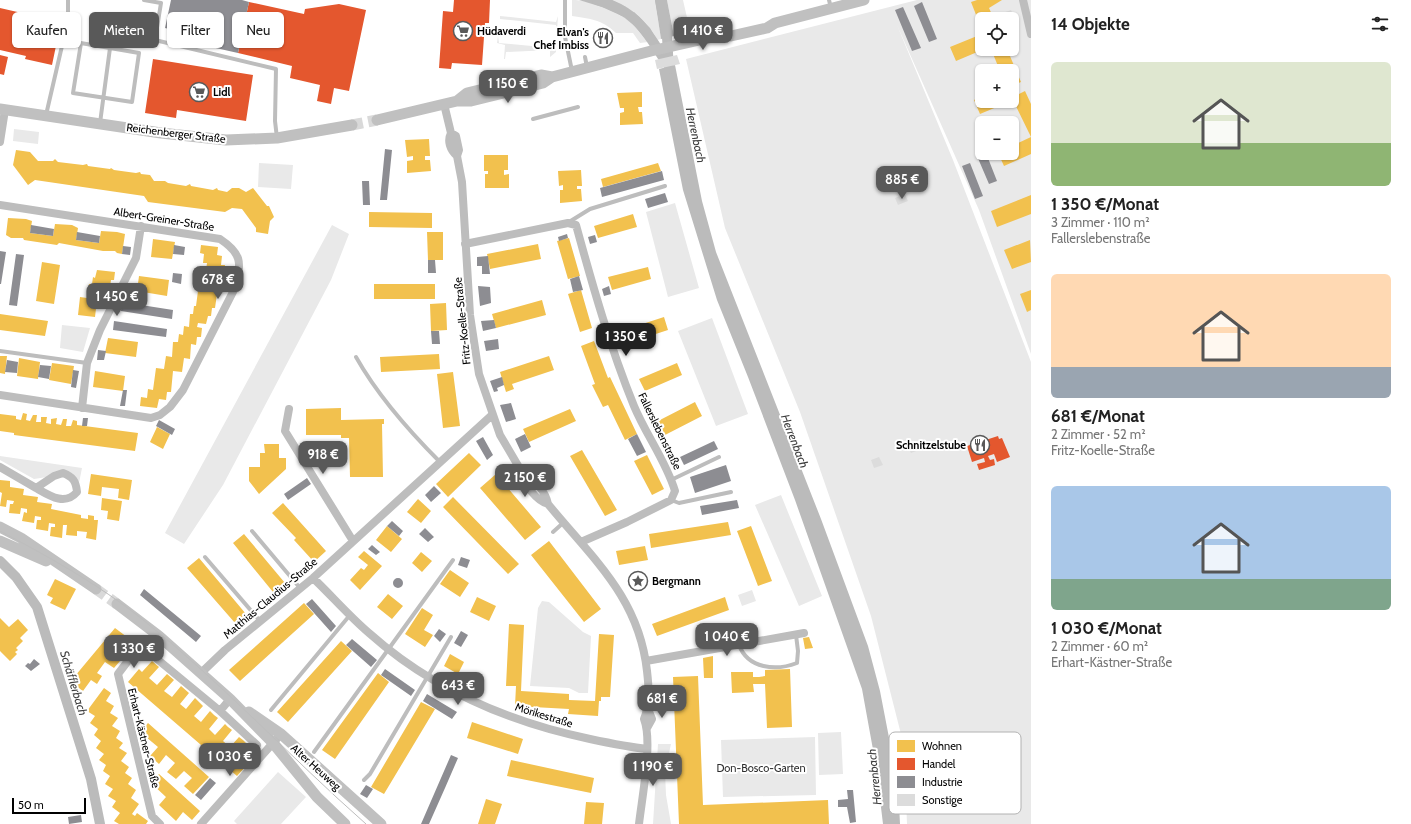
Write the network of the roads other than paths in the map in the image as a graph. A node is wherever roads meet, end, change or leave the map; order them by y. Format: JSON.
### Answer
{"nodes":[{"id":1,"x":68,"y":0,"type":"edge"},
{"id":2,"x":144,"y":0,"type":"edge"},
{"id":3,"x":565,"y":0,"type":"edge"},
{"id":4,"x":864,"y":0,"type":"edge"},
{"id":5,"x":1023,"y":0,"type":"edge"},
{"id":6,"x":830,"y":4,"type":"edge"},
{"id":7,"x":68,"y":12,"type":"edge"},
{"id":8,"x":1031,"y":34,"type":"edge"},
{"id":9,"x":81,"y":43,"type":"edge"},
{"id":10,"x":89,"y":44,"type":"edge"},
{"id":11,"x":61,"y":48,"type":"edge"},
{"id":12,"x":80,"y":48,"type":"edge"},
{"id":13,"x":110,"y":48,"type":"joint"},
{"id":14,"x":585,"y":56,"type":"dead end"},
{"id":15,"x":587,"y":68,"type":"junction"},
{"id":16,"x":572,"y":72,"type":"junction"},
{"id":17,"x":103,"y":98,"type":"junction"},
{"id":18,"x":444,"y":104,"type":"junction"},
{"id":19,"x":578,"y":107,"type":"dead end"},
{"id":20,"x":2,"y":109,"type":"edge"},
{"id":21,"x":46,"y":116,"type":"junction"},
{"id":22,"x":377,"y":120,"type":"tunnel mouth"},
{"id":23,"x":533,"y":120,"type":"dead end"},
{"id":24,"x":100,"y":124,"type":"junction"},
{"id":25,"x":352,"y":125,"type":"tunnel mouth"},
{"id":26,"x":277,"y":138,"type":"junction"},
{"id":27,"x":0,"y":142,"type":"edge"},
{"id":28,"x":665,"y":186,"type":"dead end"},
{"id":29,"x":0,"y":205,"type":"edge"},
{"id":30,"x":568,"y":223,"type":"junction"},
{"id":31,"x":141,"y":226,"type":"junction"},
{"id":32,"x":465,"y":244,"type":"junction"},
{"id":33,"x":0,"y":351,"type":"edge"},
{"id":34,"x":356,"y":357,"type":"dead end"},
{"id":35,"x":87,"y":363,"type":"junction"},
{"id":36,"x":0,"y":395,"type":"edge"},
{"id":37,"x":82,"y":408,"type":"junction"},
{"id":38,"x":289,"y":409,"type":"dead end"},
{"id":39,"x":492,"y":415,"type":"junction"},
{"id":40,"x":719,"y":457,"type":"dead end"},
{"id":41,"x":440,"y":462,"type":"junction"},
{"id":42,"x":0,"y":467,"type":"edge"},
{"id":43,"x":671,"y":480,"type":"junction"},
{"id":44,"x":36,"y":488,"type":"junction"},
{"id":45,"x":731,"y":492,"type":"dead end"},
{"id":46,"x":671,"y":500,"type":"junction"},
{"id":47,"x":563,"y":523,"type":"junction"},
{"id":48,"x":0,"y":527,"type":"edge"},
{"id":49,"x":252,"y":531,"type":"dead end"},
{"id":50,"x":553,"y":532,"type":"dead end"},
{"id":51,"x":0,"y":541,"type":"edge"},
{"id":52,"x":353,"y":541,"type":"junction"},
{"id":53,"x":581,"y":542,"type":"junction"},
{"id":54,"x":205,"y":557,"type":"dead end"},
{"id":55,"x":452,"y":560,"type":"dead end"},
{"id":56,"x":65,"y":568,"type":"junction"},
{"id":57,"x":313,"y":578,"type":"junction"},
{"id":58,"x":300,"y":588,"type":"junction"},
{"id":59,"x":96,"y":589,"type":"tunnel mouth"},
{"id":60,"x":117,"y":604,"type":"tunnel mouth"},
{"id":61,"x":350,"y":615,"type":"junction"},
{"id":62,"x":260,"y":621,"type":"junction"},
{"id":63,"x":800,"y":634,"type":"joint"},
{"id":64,"x":451,"y":636,"type":"dead end"},
{"id":65,"x":739,"y":644,"type":"junction"},
{"id":66,"x":388,"y":648,"type":"junction"},
{"id":67,"x":646,"y":661,"type":"junction"},
{"id":68,"x":201,"y":673,"type":"junction"},
{"id":69,"x":428,"y":677,"type":"junction"},
{"id":70,"x":230,"y":699,"type":"junction"},
{"id":71,"x":271,"y":710,"type":"dead end"},
{"id":72,"x":220,"y":711,"type":"junction"},
{"id":73,"x":281,"y":734,"type":"junction"},
{"id":74,"x":273,"y":743,"type":"junction"},
{"id":75,"x":258,"y":745,"type":"dead end"},
{"id":76,"x":647,"y":749,"type":"junction"},
{"id":77,"x":314,"y":752,"type":"dead end"},
{"id":78,"x":364,"y":780,"type":"dead end"},
{"id":79,"x":160,"y":824,"type":"edge"},
{"id":80,"x":201,"y":824,"type":"edge"},
{"id":81,"x":345,"y":824,"type":"edge"},
{"id":82,"x":381,"y":824,"type":"edge"},
{"id":83,"x":639,"y":824,"type":"edge"}],
"edges":[{"from":1,"to":7,"type":"lane"},
{"from":2,"to":26,"type":"lane"},
{"from":3,"to":16,"type":"lane"},
{"from":4,"to":6,"type":"street"},
{"from":5,"to":8,"type":"street"},
{"from":6,"to":15,"type":"street"},
{"from":9,"to":10,"type":"lane"},
{"from":11,"to":21,"type":"lane"},
{"from":12,"to":17,"type":"lane"},
{"from":13,"to":17,"type":"lane"},
{"from":13,"to":17,"type":"lane"},
{"from":14,"to":15,"type":"lane"},
{"from":15,"to":16,"type":"street"},
{"from":16,"to":18,"type":"street"},
{"from":17,"to":24,"type":"lane"},
{"from":18,"to":22,"type":"street"},
{"from":18,"to":32,"type":"street","name":"Fritz-Koelle-Straße"},
{"from":19,"to":23,"type":"lane"},
{"from":20,"to":21,"type":"street","name":"Reichenberger Straße"},
{"from":20,"to":27,"type":"street"},
{"from":21,"to":24,"type":"street","name":"Reichenberger Straße"},
{"from":24,"to":26,"type":"street","name":"Reichenberger Straße"},
{"from":25,"to":26,"type":"street","name":"Reichenberger Straße"},
{"from":28,"to":30,"type":"lane"},
{"from":29,"to":31,"type":"street","name":"Albert-Greiner-Straße"},
{"from":30,"to":32,"type":"street"},
{"from":30,"to":43,"type":"street","name":"Fallerslebenstraße"},
{"from":31,"to":35,"type":"street"},
{"from":31,"to":37,"type":"street","name":"Albert-Greiner-Straße"},
{"from":32,"to":39,"type":"street","name":"Fritz-Koelle-Straße"},
{"from":33,"to":35,"type":"lane"},
{"from":34,"to":41,"type":"lane"},
{"from":35,"to":37,"type":"street"},
{"from":36,"to":37,"type":"street","name":"Albert-Greiner-Straße"},
{"from":38,"to":52,"type":"street"},
{"from":39,"to":41,"type":"street","name":"Matthias-Claudius-Straße"},
{"from":39,"to":47,"type":"street","name":"Fritz-Koelle-Straße"},
{"from":40,"to":43,"type":"lane"},
{"from":41,"to":52,"type":"street","name":"Matthias-Claudius-Straße"},
{"from":42,"to":44,"type":"street"},
{"from":43,"to":46,"type":"street","name":"Fallerslebenstraße"},
{"from":44,"to":44,"type":"street"},
{"from":45,"to":46,"type":"lane"},
{"from":46,"to":53,"type":"street"},
{"from":47,"to":50,"type":"lane"},
{"from":47,"to":53,"type":"street","name":"Fritz-Koelle-Straße"},
{"from":48,"to":56,"type":"street"},
{"from":49,"to":58,"type":"lane"},
{"from":51,"to":56,"type":"street"},
{"from":52,"to":57,"type":"street","name":"Matthias-Claudius-Straße"},
{"from":53,"to":67,"type":"street","name":"Fritz-Koelle-Straße"},
{"from":54,"to":62,"type":"lane"},
{"from":55,"to":66,"type":"lane"},
{"from":56,"to":59,"type":"street"},
{"from":57,"to":58,"type":"street","name":"Matthias-Claudius-Straße"},
{"from":57,"to":61,"type":"street","name":"Mörikestraße"},
{"from":58,"to":62,"type":"street","name":"Matthias-Claudius-Straße"},
{"from":60,"to":68,"type":"street","name":"Alter Heuweg"},
{"from":61,"to":66,"type":"street","name":"Mörikestraße"},
{"from":61,"to":71,"type":"lane"},
{"from":62,"to":68,"type":"street","name":"Matthias-Claudius-Straße"},
{"from":63,"to":65,"type":"street"},
{"from":63,"to":65,"type":"lane"},
{"from":64,"to":69,"type":"lane"},
{"from":65,"to":67,"type":"street"},
{"from":66,"to":69,"type":"street","name":"Mörikestraße"},
{"from":66,"to":77,"type":"lane"},
{"from":67,"to":76,"type":"street","name":"Fritz-Koelle-Straße"},
{"from":68,"to":70,"type":"street","name":"Alter Heuweg"},
{"from":69,"to":76,"type":"street","name":"Mörikestraße"},
{"from":69,"to":78,"type":"lane"},
{"from":70,"to":72,"type":"street"},
{"from":70,"to":73,"type":"street","name":"Alter Heuweg"},
{"from":70,"to":74,"type":"street","name":"Alter Heuweg"},
{"from":72,"to":75,"type":"street","name":"Erhart-Kästner-Straße"},
{"from":72,"to":79,"type":"street","name":"Erhart-Kästner-Straße"},
{"from":73,"to":74,"type":"street"},
{"from":73,"to":82,"type":"street","name":"Alter Heuweg"},
{"from":74,"to":80,"type":"street"},
{"from":74,"to":81,"type":"street","name":"Alter Heuweg"},
{"from":76,"to":83,"type":"street","name":"Fritz-Koelle-Straße"}]}
